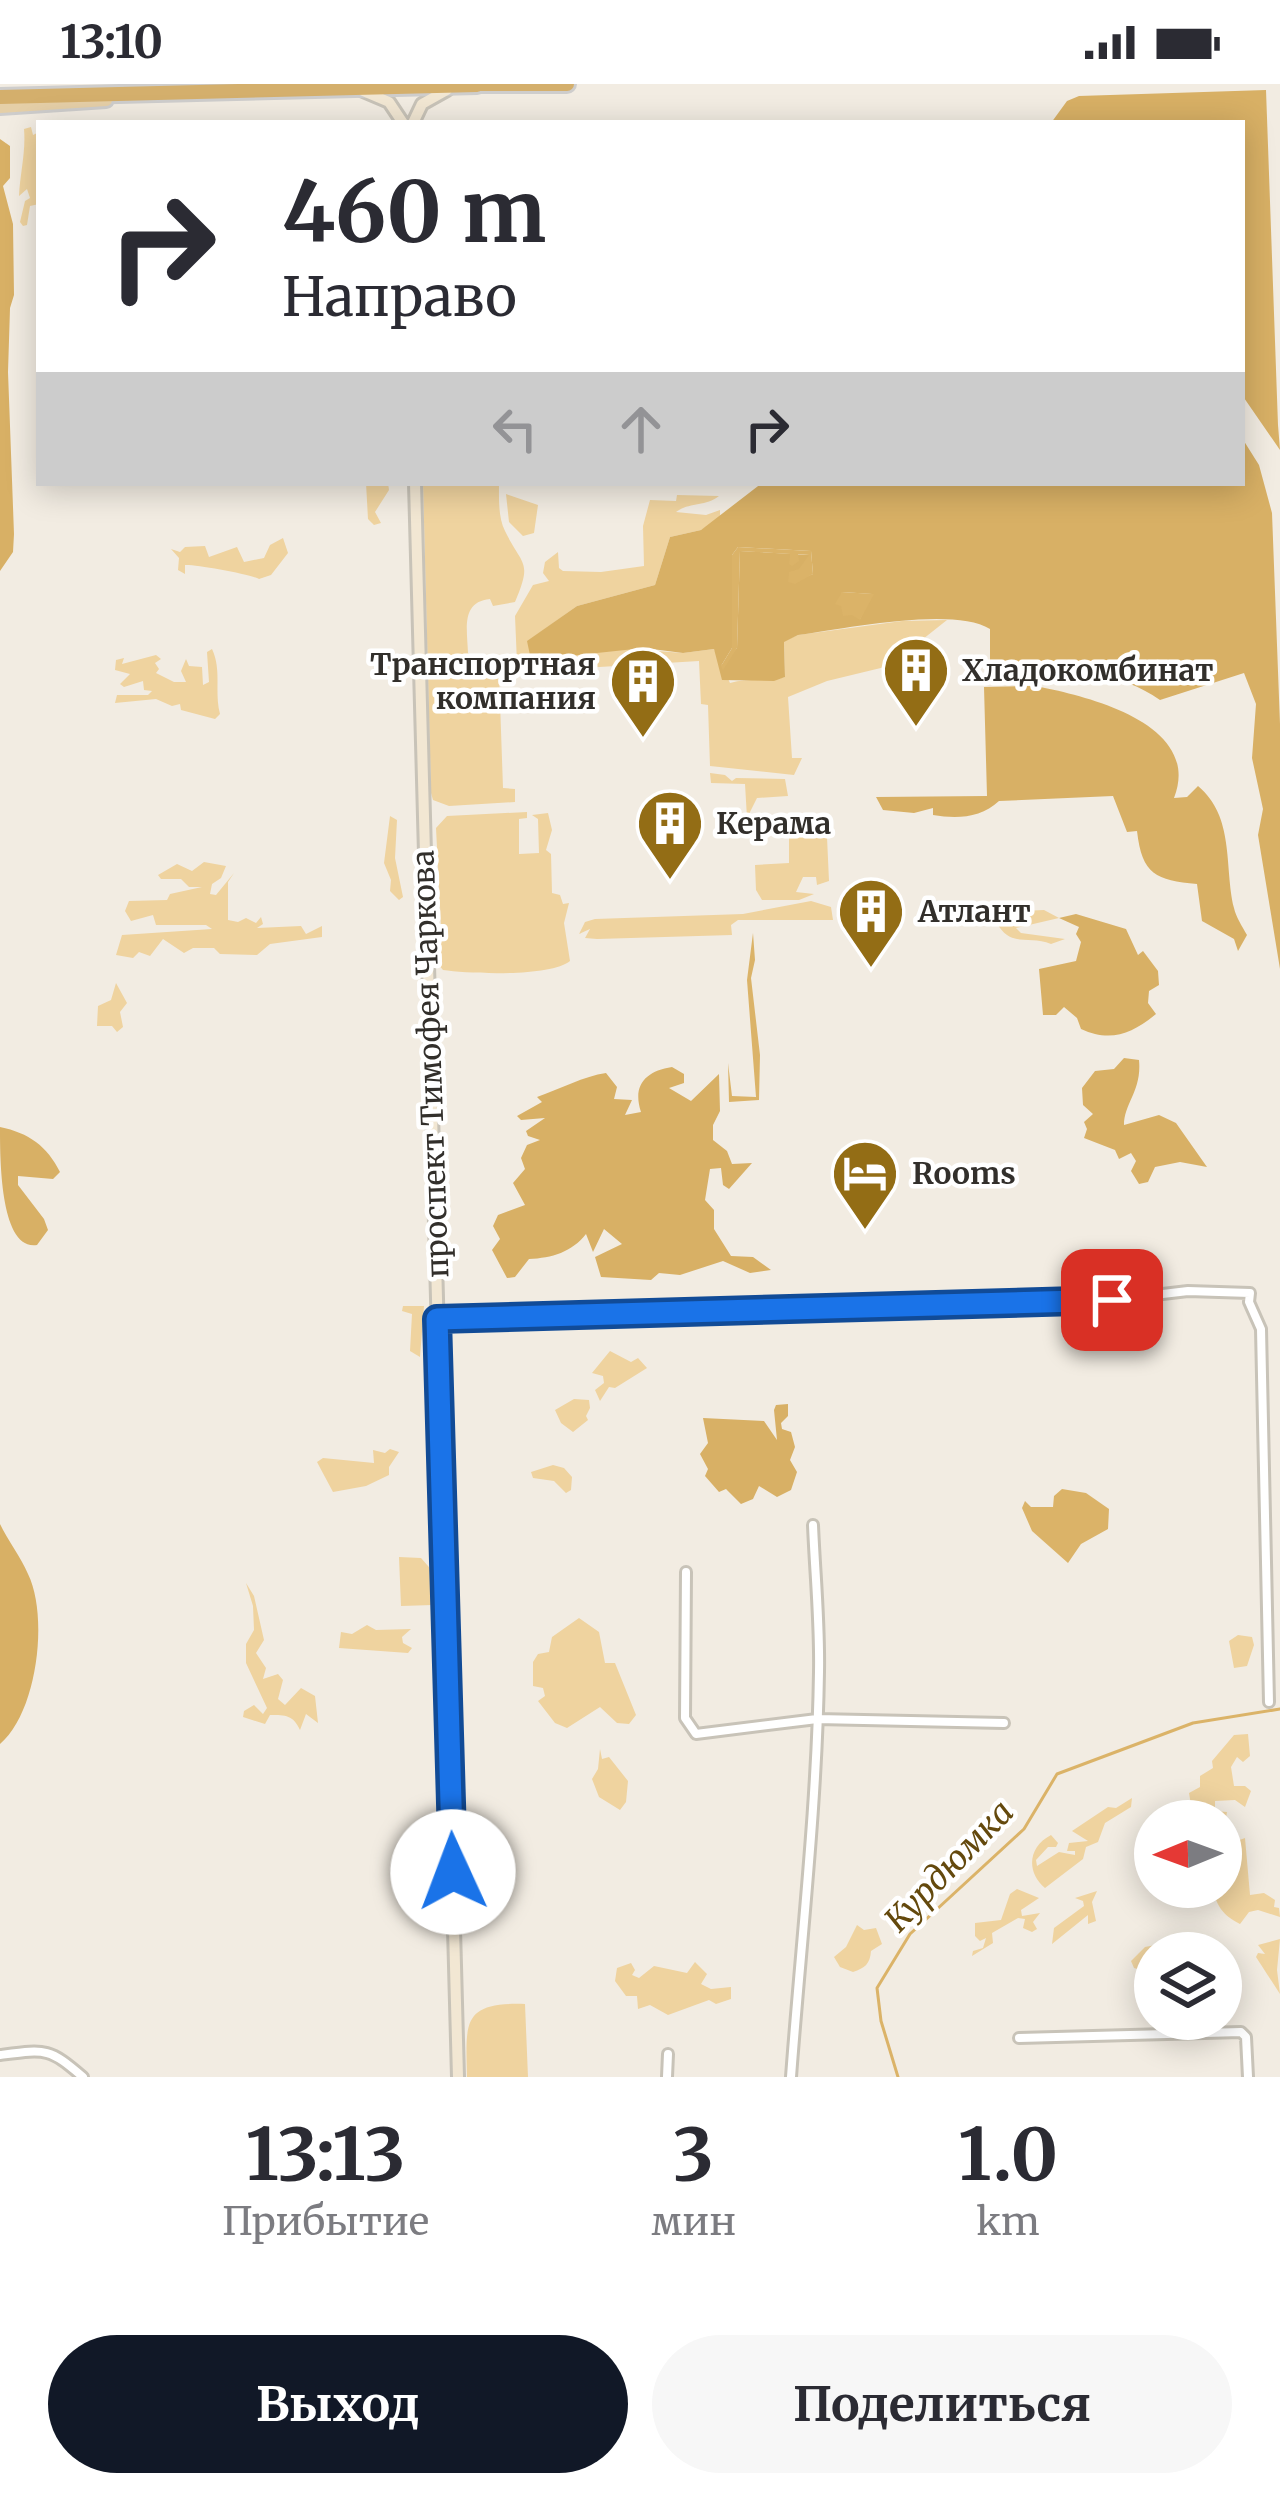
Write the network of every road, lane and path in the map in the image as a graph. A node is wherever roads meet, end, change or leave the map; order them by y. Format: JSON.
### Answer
{"nodes":[{"id":1,"x":567,"y":84,"type":"edge"},
{"id":2,"x":471,"y":85,"type":"edge"},
{"id":3,"x":354,"y":88,"type":"junction"},
{"id":4,"x":166,"y":92,"type":"junction"},
{"id":5,"x":0,"y":97,"type":"edge"},
{"id":6,"x":0,"y":107,"type":"edge"},
{"id":7,"x":402,"y":120,"type":"edge"},
{"id":8,"x":415,"y":120,"type":"edge"},
{"id":9,"x":415,"y":486,"type":"edge"},
{"id":10,"x":437,"y":1319,"type":"junction"},
{"id":11,"x":813,"y":1525,"type":"dead end"},
{"id":12,"x":686,"y":1572,"type":"dead end"},
{"id":13,"x":1269,"y":1702,"type":"dead end"},
{"id":14,"x":818,"y":1719,"type":"junction"},
{"id":15,"x":1004,"y":1723,"type":"dead end"},
{"id":16,"x":1019,"y":2038,"type":"dead end"},
{"id":17,"x":668,"y":2054,"type":"dead end"},
{"id":18,"x":0,"y":2055,"type":"edge"},
{"id":19,"x":83,"y":2075,"type":"edge"},
{"id":20,"x":458,"y":2077,"type":"edge"},
{"id":21,"x":668,"y":2077,"type":"edge"},
{"id":22,"x":791,"y":2077,"type":"edge"},
{"id":23,"x":1248,"y":2077,"type":"edge"}],
"edges":[{"from":1,"to":2,"type":"highway"},
{"from":2,"to":3,"type":"highway"},
{"from":2,"to":8,"type":"main road"},
{"from":3,"to":4,"type":"highway"},
{"from":3,"to":7,"type":"main road"},
{"from":4,"to":5,"type":"highway"},
{"from":4,"to":6,"type":"main road"},
{"from":9,"to":10,"type":"main road","name":"проспект Тимофея Чаркова"},
{"from":10,"to":13,"type":"street"},
{"from":10,"to":20,"type":"main road","name":"проспект Тимофея Чаркова"},
{"from":11,"to":14,"type":"street"},
{"from":12,"to":14,"type":"street"},
{"from":14,"to":15,"type":"street"},
{"from":14,"to":22,"type":"street"},
{"from":16,"to":23,"type":"street"},
{"from":17,"to":21,"type":"street"},
{"from":18,"to":19,"type":"street"}]}
